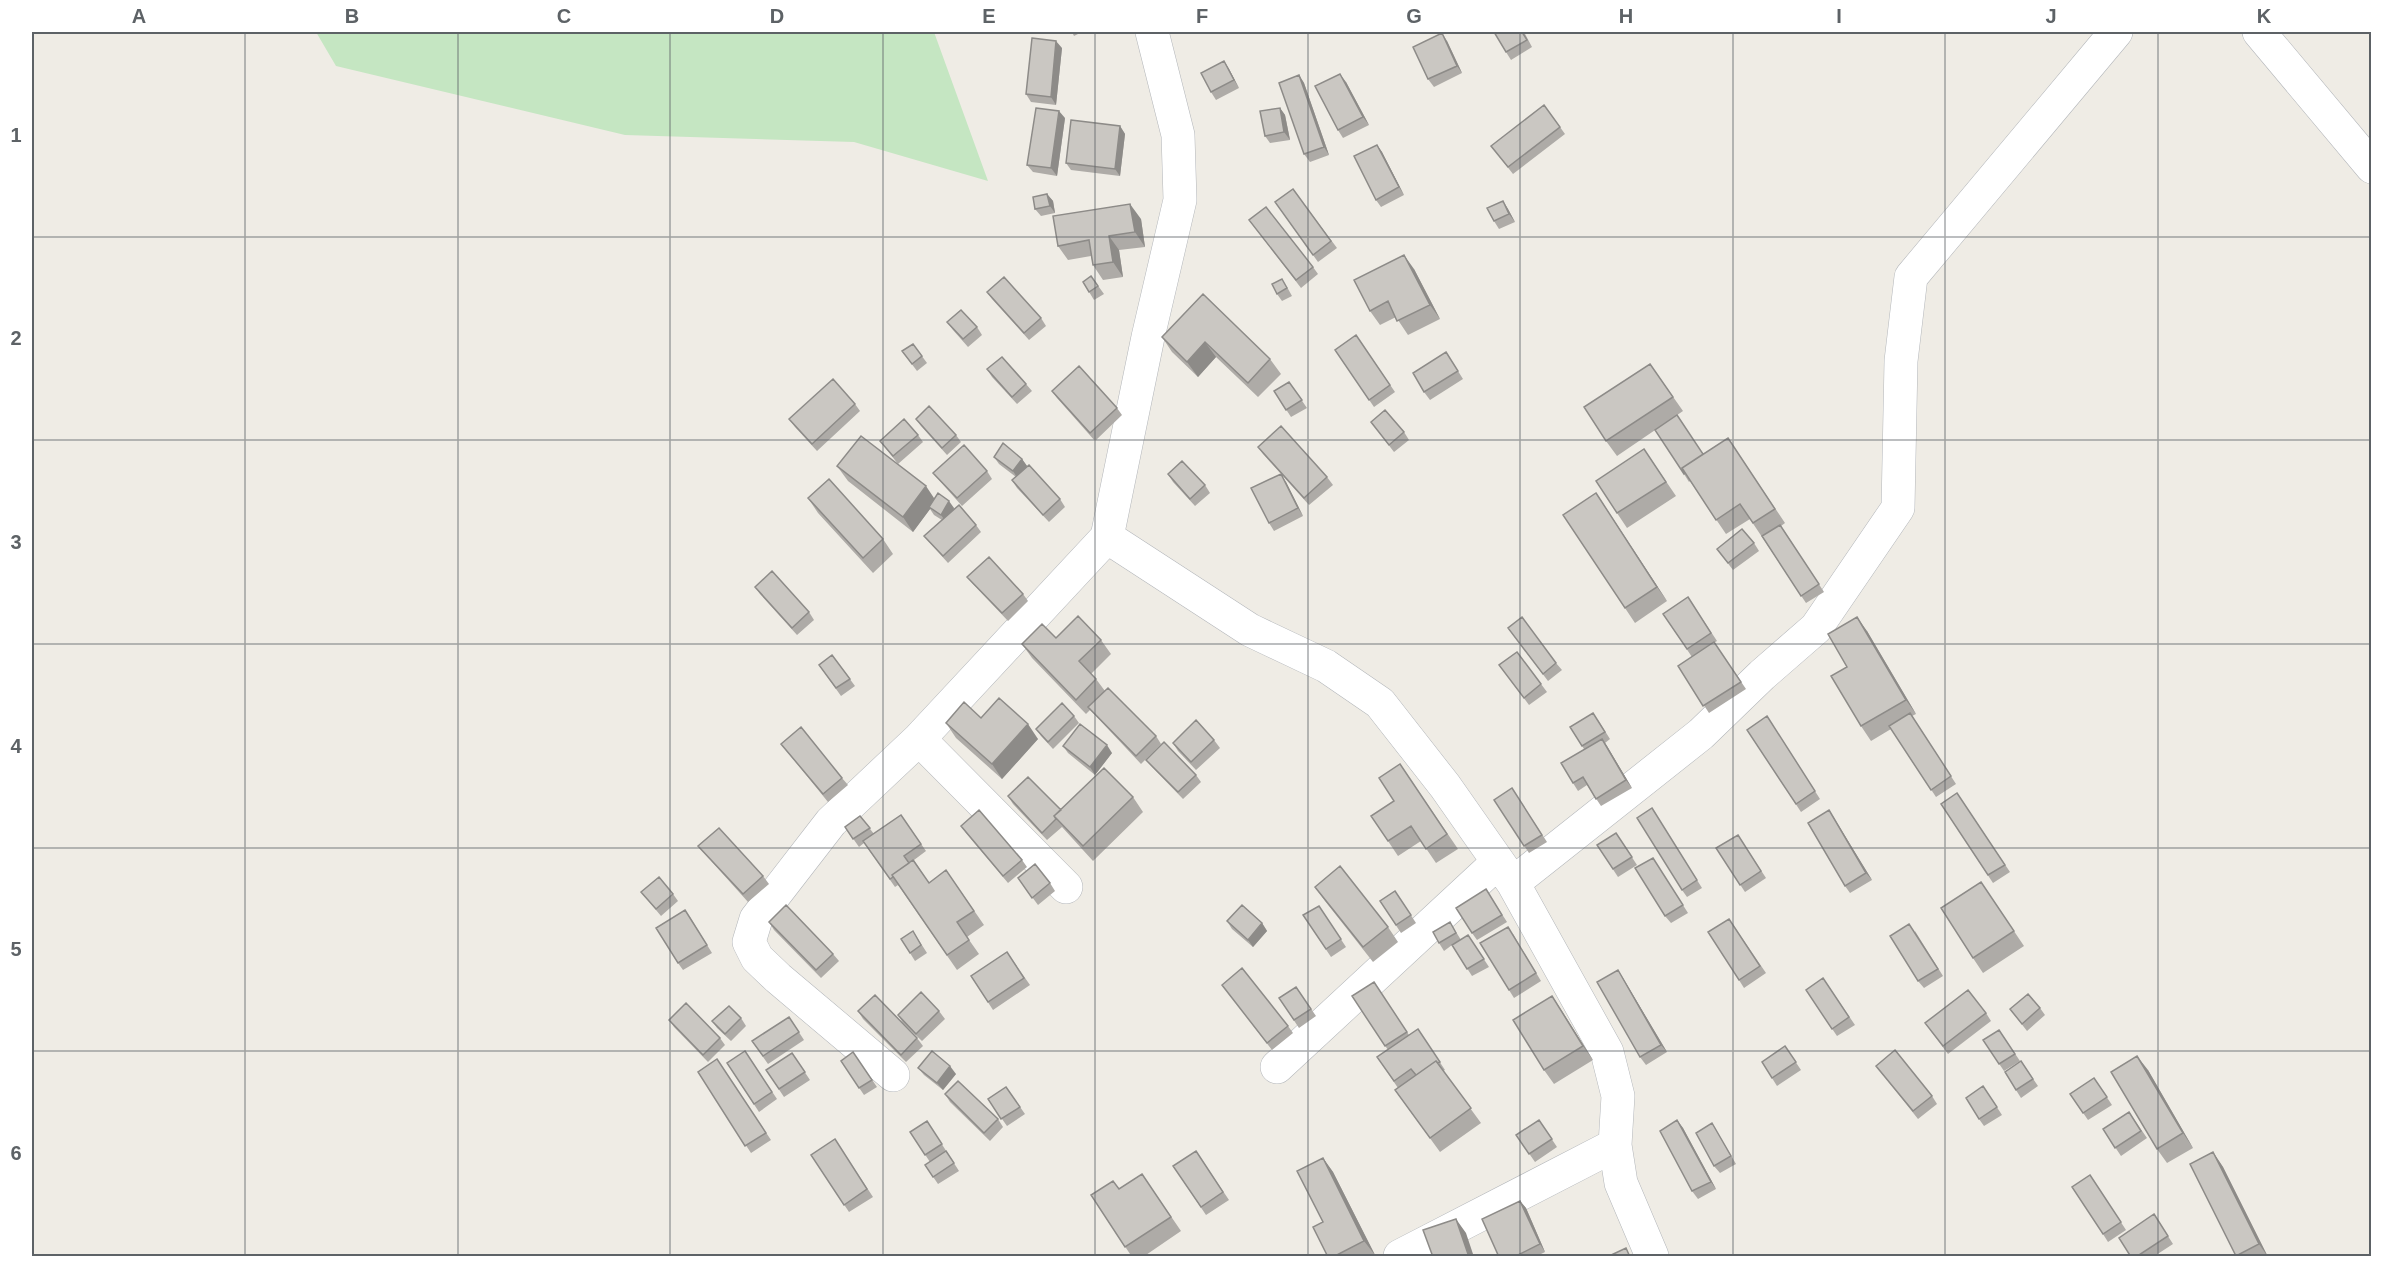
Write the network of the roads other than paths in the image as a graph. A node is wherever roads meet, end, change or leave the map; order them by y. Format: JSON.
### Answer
{"nodes":[{"id":1,"x":1152,"y":32,"type":"edge"},
{"id":2,"x":2115,"y":32,"type":"edge"},
{"id":3,"x":2259,"y":32,"type":"edge"},
{"id":4,"x":2372,"y":167,"type":"edge"},
{"id":5,"x":1107,"y":537,"type":"junction"},
{"id":6,"x":919,"y":740,"type":"junction"},
{"id":7,"x":1505,"y":873,"type":"junction"},
{"id":8,"x":1066,"y":887,"type":"dead end"},
{"id":9,"x":1277,"y":1067,"type":"dead end"},
{"id":10,"x":893,"y":1075,"type":"dead end"},
{"id":11,"x":1615,"y":1146,"type":"junction"},
{"id":12,"x":1400,"y":1257,"type":"edge"},
{"id":13,"x":1652,"y":1257,"type":"edge"}],
"edges":[{"from":1,"to":5,"type":"street"},
{"from":2,"to":7,"type":"street"},
{"from":3,"to":4,"type":"street"},
{"from":5,"to":6,"type":"street"},
{"from":5,"to":7,"type":"street"},
{"from":6,"to":8,"type":"street"},
{"from":6,"to":10,"type":"street"},
{"from":7,"to":9,"type":"street"},
{"from":7,"to":11,"type":"street"},
{"from":11,"to":12,"type":"street"},
{"from":11,"to":13,"type":"street"}]}
